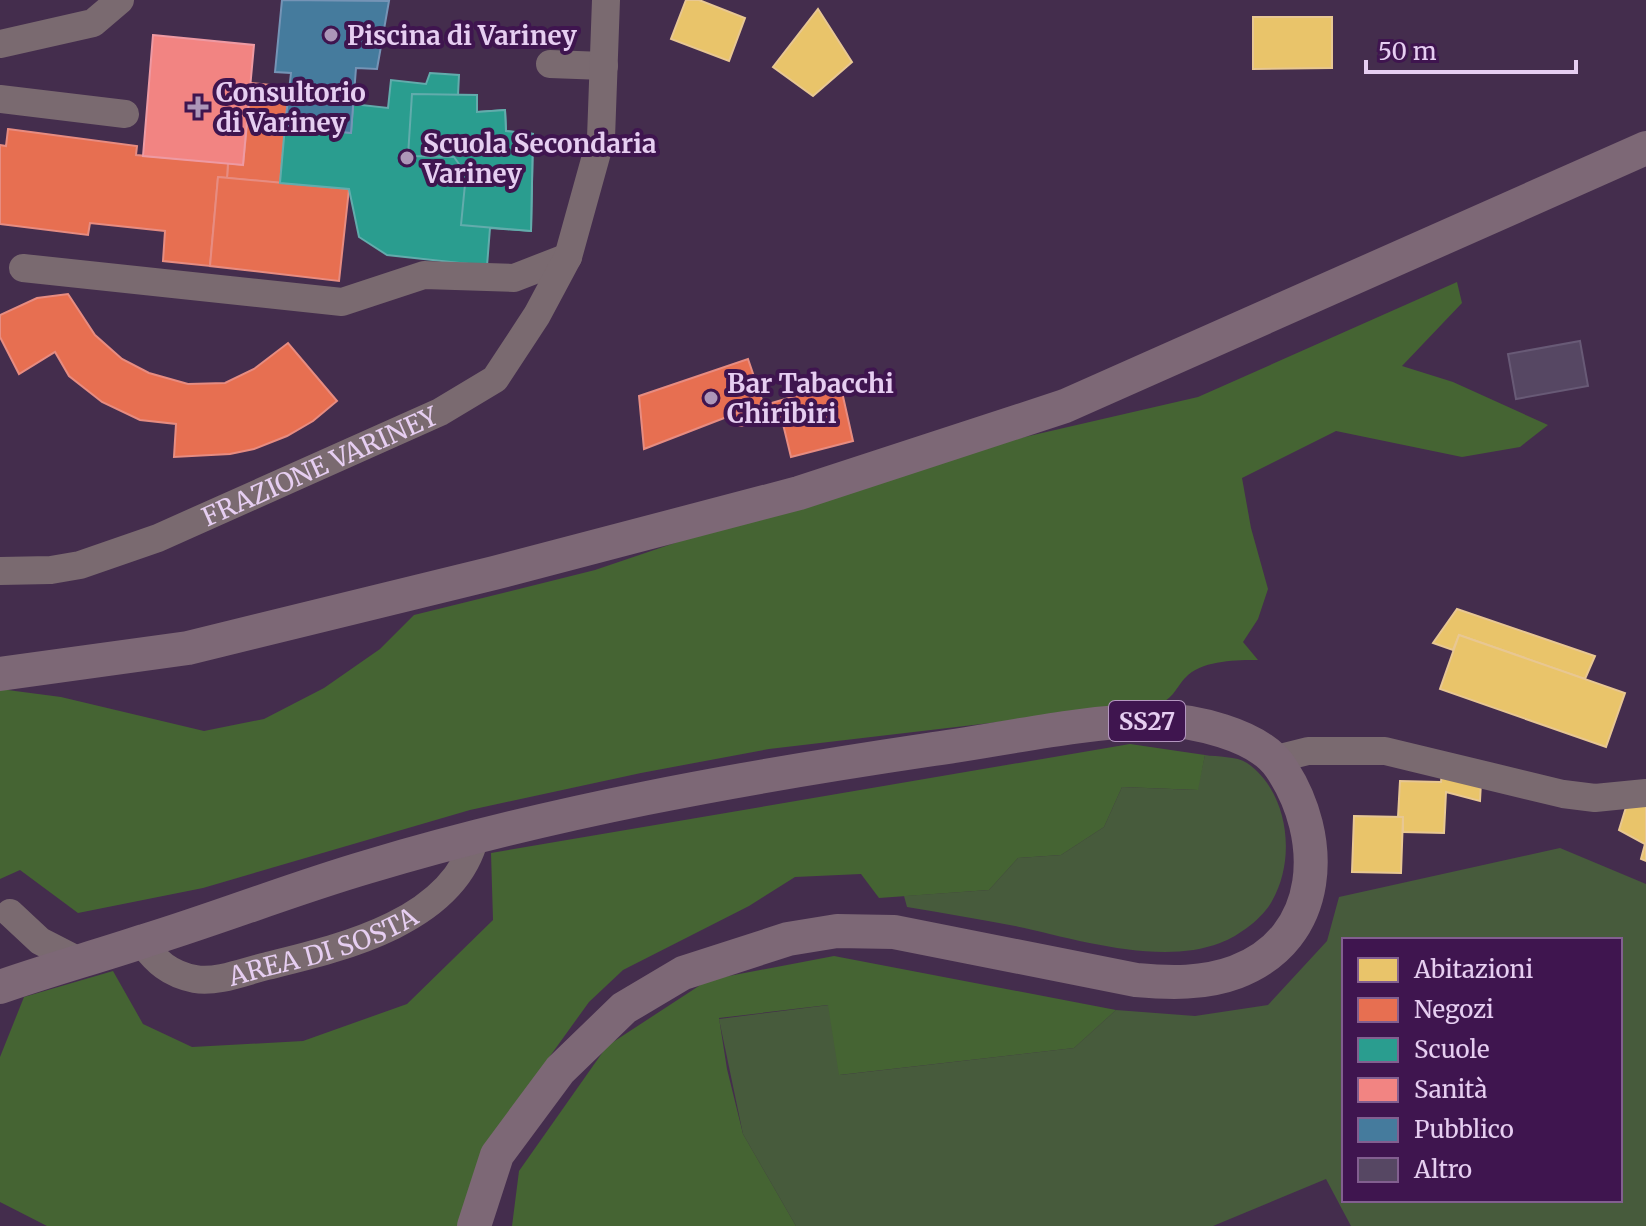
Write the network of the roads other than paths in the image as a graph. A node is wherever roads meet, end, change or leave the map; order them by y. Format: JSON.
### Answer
{"nodes":[{"id":1,"x":120,"y":0,"type":"edge"},
{"id":2,"x":606,"y":0,"type":"edge"},
{"id":3,"x":0,"y":44,"type":"edge"},
{"id":4,"x":550,"y":64,"type":"dead end"},
{"id":5,"x":604,"y":66,"type":"junction"},
{"id":6,"x":0,"y":99,"type":"edge"},
{"id":7,"x":125,"y":114,"type":"dead end"},
{"id":8,"x":1646,"y":148,"type":"edge"},
{"id":9,"x":568,"y":257,"type":"junction"},
{"id":10,"x":23,"y":268,"type":"dead end"},
{"id":11,"x":0,"y":571,"type":"edge"},
{"id":12,"x":0,"y":674,"type":"edge"},
{"id":13,"x":1276,"y":759,"type":"junction"},
{"id":14,"x":1646,"y":793,"type":"edge"},
{"id":15,"x":475,"y":837,"type":"junction"},
{"id":16,"x":10,"y":913,"type":"dead end"},
{"id":17,"x":141,"y":942,"type":"junction"},
{"id":18,"x":77,"y":960,"type":"junction"},
{"id":19,"x":0,"y":987,"type":"edge"},
{"id":20,"x":521,"y":1124,"type":"junction"},
{"id":21,"x":474,"y":1226,"type":"edge"},
{"id":22,"x":496,"y":1226,"type":"edge"}],
"edges":[{"from":1,"to":3,"type":"street"},
{"from":2,"to":5,"type":"street","name":"FRAZIONE VARINEY"},
{"from":4,"to":5,"type":"street"},
{"from":5,"to":9,"type":"street","name":"FRAZIONE VARINEY"},
{"from":6,"to":7,"type":"street"},
{"from":8,"to":12,"type":"main road"},
{"from":9,"to":10,"type":"street"},
{"from":9,"to":11,"type":"street","name":"FRAZIONE VARINEY"},
{"from":13,"to":14,"type":"street"},
{"from":13,"to":15,"type":"main road","number":"SS27"},
{"from":13,"to":20,"type":"main road","number":"SS27"},
{"from":15,"to":17,"type":"main road","number":"SS27"},
{"from":15,"to":17,"type":"street","name":"AREA DI SOSTA"},
{"from":16,"to":18,"type":"street"},
{"from":17,"to":18,"type":"main road","number":"SS27"},
{"from":18,"to":19,"type":"main road","number":"SS27"},
{"from":20,"to":21,"type":"main road","number":"SS27"},
{"from":20,"to":22,"type":"main road"}]}
